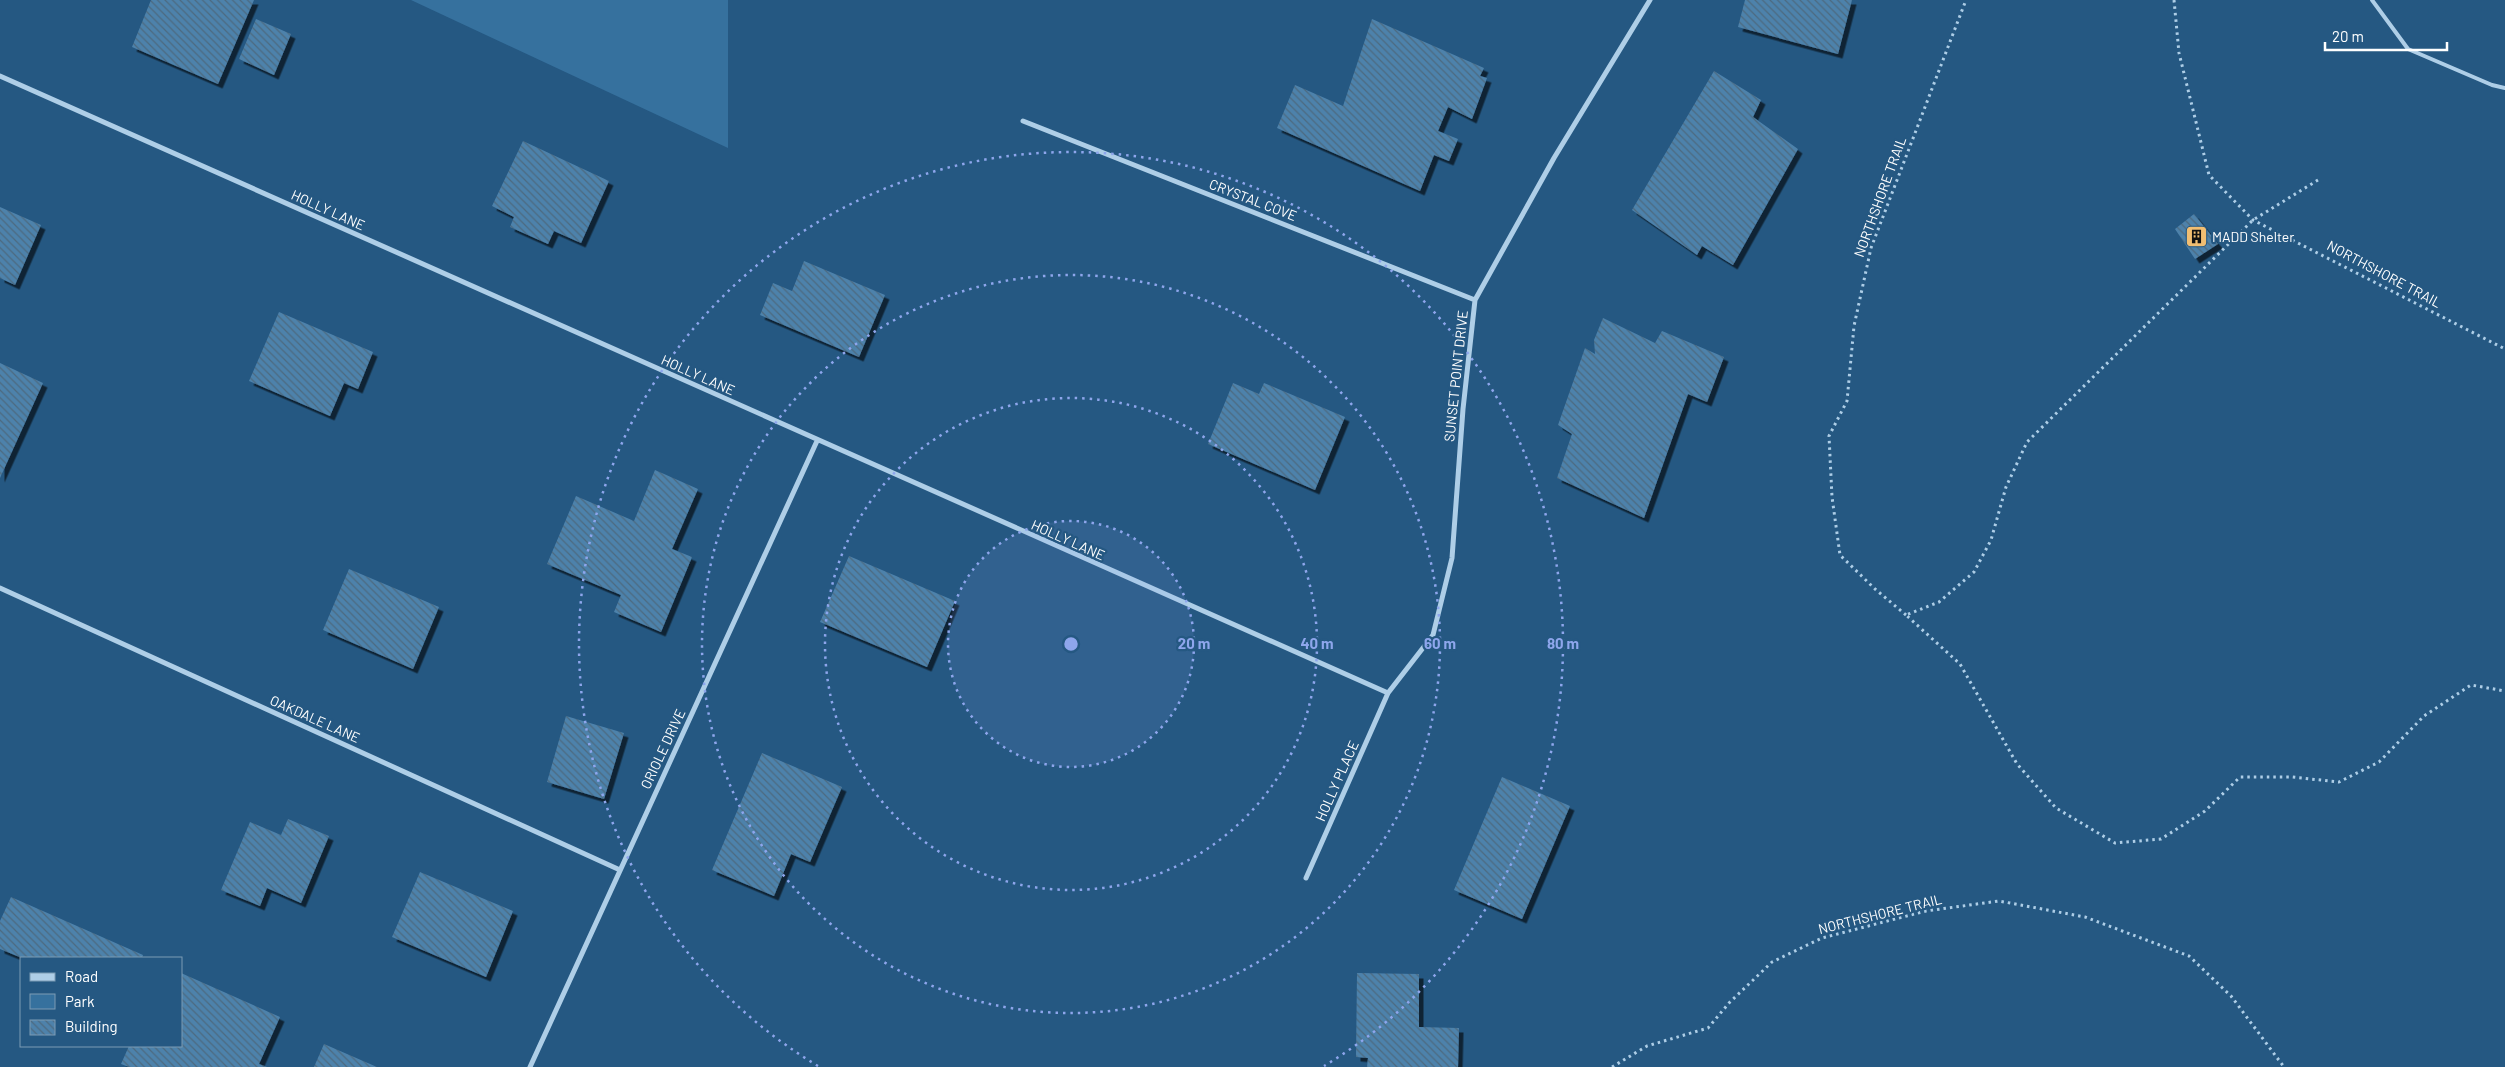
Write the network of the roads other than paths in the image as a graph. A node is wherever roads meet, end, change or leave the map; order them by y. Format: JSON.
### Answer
{"nodes":[{"id":1,"x":1650,"y":0,"type":"edge"},
{"id":2,"x":2372,"y":0,"type":"edge"},
{"id":3,"x":0,"y":76,"type":"edge"},
{"id":4,"x":2505,"y":88,"type":"edge"},
{"id":5,"x":1023,"y":121,"type":"dead end"},
{"id":6,"x":1475,"y":300,"type":"junction"},
{"id":7,"x":817,"y":441,"type":"junction"},
{"id":8,"x":0,"y":588,"type":"edge"},
{"id":9,"x":1388,"y":693,"type":"junction"},
{"id":10,"x":620,"y":870,"type":"junction"},
{"id":11,"x":1306,"y":878,"type":"dead end"},
{"id":12,"x":530,"y":1067,"type":"edge"}],
"edges":[{"from":1,"to":6,"type":"street","name":"SUNSET POINT DRIVE"},
{"from":2,"to":4,"type":"lane"},
{"from":3,"to":7,"type":"street","name":"HOLLY LANE"},
{"from":5,"to":6,"type":"street","name":"CRYSTAL COVE"},
{"from":6,"to":9,"type":"street","name":"SUNSET POINT DRIVE"},
{"from":7,"to":9,"type":"street","name":"HOLLY LANE"},
{"from":7,"to":10,"type":"street","name":"ORIOLE DRIVE"},
{"from":8,"to":10,"type":"street","name":"OAKDALE LANE"},
{"from":9,"to":11,"type":"street","name":"HOLLY PLACE"},
{"from":10,"to":12,"type":"street","name":"ORIOLE DRIVE"}]}
